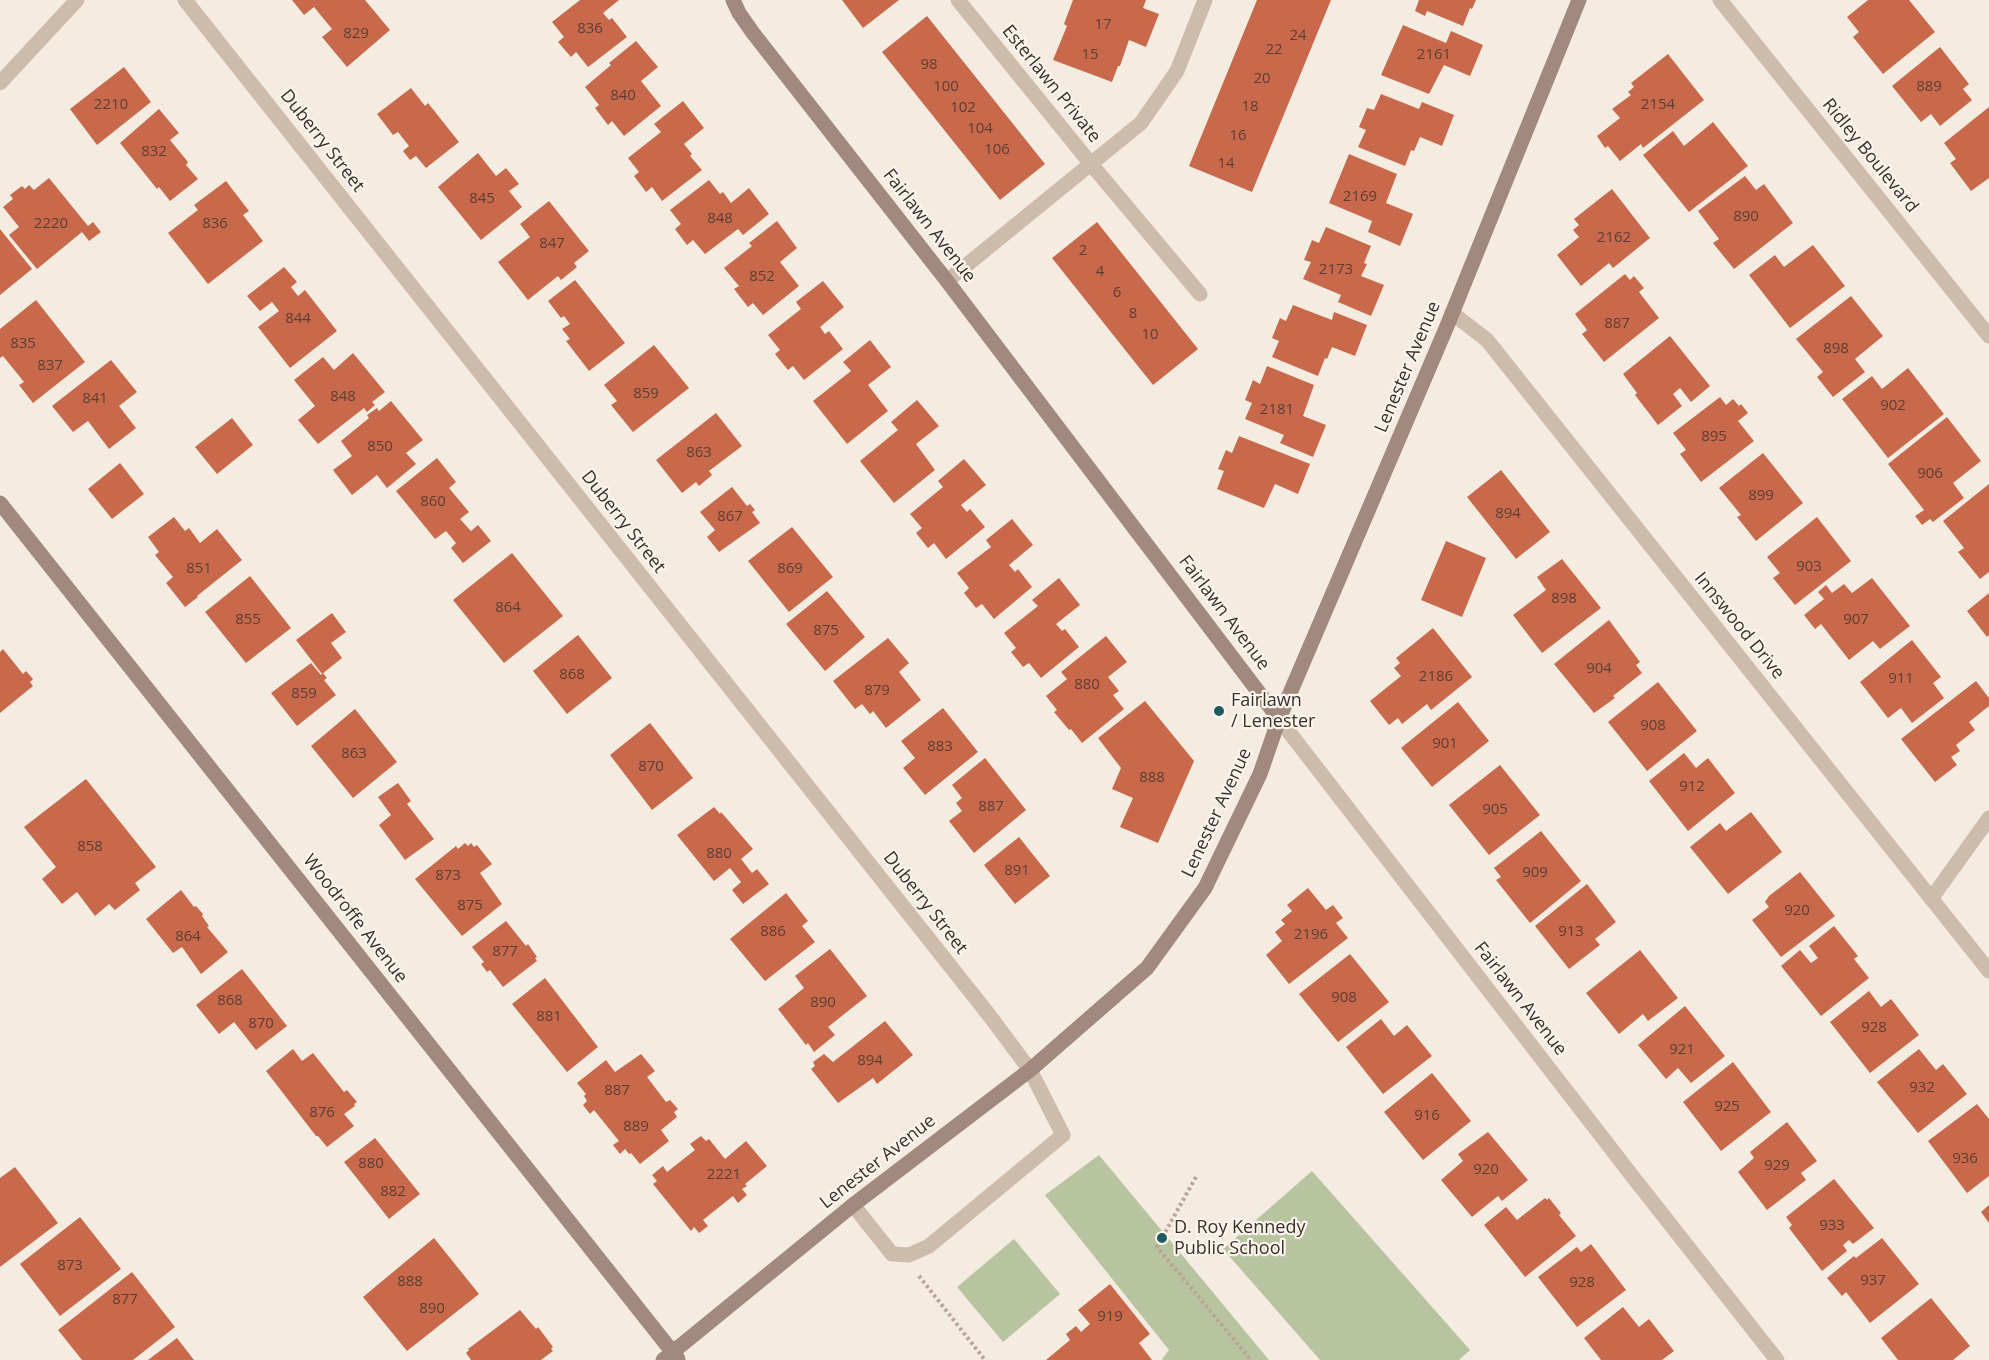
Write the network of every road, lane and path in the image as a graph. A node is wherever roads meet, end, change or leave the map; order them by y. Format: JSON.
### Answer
{"nodes":[{"id":1,"x":77,"y":0,"type":"edge"},
{"id":2,"x":185,"y":0,"type":"edge"},
{"id":3,"x":733,"y":0,"type":"edge"},
{"id":4,"x":958,"y":0,"type":"edge"},
{"id":5,"x":1205,"y":0,"type":"edge"},
{"id":6,"x":1579,"y":0,"type":"edge"},
{"id":7,"x":1720,"y":0,"type":"edge"},
{"id":8,"x":0,"y":83,"type":"edge"},
{"id":9,"x":1091,"y":164,"type":"junction"},
{"id":10,"x":947,"y":280,"type":"junction"},
{"id":11,"x":1200,"y":294,"type":"dead end"},
{"id":12,"x":1452,"y":313,"type":"junction"},
{"id":13,"x":1989,"y":336,"type":"edge"},
{"id":14,"x":0,"y":503,"type":"edge"},
{"id":15,"x":1279,"y":719,"type":"junction"},
{"id":16,"x":1989,"y":818,"type":"edge"},
{"id":17,"x":1931,"y":899,"type":"junction"},
{"id":18,"x":1989,"y":971,"type":"edge"},
{"id":19,"x":1030,"y":1070,"type":"junction"},
{"id":20,"x":1196,"y":1177,"type":"dead end"},
{"id":21,"x":853,"y":1205,"type":"junction"},
{"id":22,"x":917,"y":1251,"type":"junction"},
{"id":23,"x":672,"y":1358,"type":"edge"},
{"id":24,"x":985,"y":1360,"type":"edge"},
{"id":25,"x":1251,"y":1360,"type":"edge"},
{"id":26,"x":1777,"y":1360,"type":"edge"}],
"edges":[{"from":1,"to":8,"type":"street"},
{"from":2,"to":19,"type":"street","name":"Duberry Street"},
{"from":3,"to":10,"type":"street","name":"Fairlawn Avenue"},
{"from":4,"to":9,"type":"street","name":"Esterlawn Private"},
{"from":5,"to":9,"type":"street","name":"Esterlawn Private"},
{"from":6,"to":12,"type":"street","name":"Lenester Avenue"},
{"from":7,"to":13,"type":"street","name":"Ridley Boulevard"},
{"from":9,"to":10,"type":"street","name":"Esterlawn Private"},
{"from":9,"to":11,"type":"street","name":"Esterlawn Private"},
{"from":10,"to":15,"type":"street","name":"Fairlawn Avenue"},
{"from":12,"to":15,"type":"street","name":"Lenester Avenue"},
{"from":12,"to":17,"type":"street","name":"Innswood Drive"},
{"from":14,"to":23,"type":"street","name":"Woodroffe Avenue"},
{"from":15,"to":19,"type":"street","name":"Lenester Avenue"},
{"from":15,"to":26,"type":"street","name":"Fairlawn Avenue"},
{"from":16,"to":17,"type":"street"},
{"from":17,"to":18,"type":"street","name":"Innswood Drive"},
{"from":19,"to":21,"type":"street","name":"Lenester Avenue"},
{"from":19,"to":22,"type":"street","name":"Duberry Street"},
{"from":20,"to":25,"type":"path"},
{"from":21,"to":22,"type":"street"},
{"from":21,"to":23,"type":"street","name":"Lenester Avenue"},
{"from":22,"to":24,"type":"path"}]}
